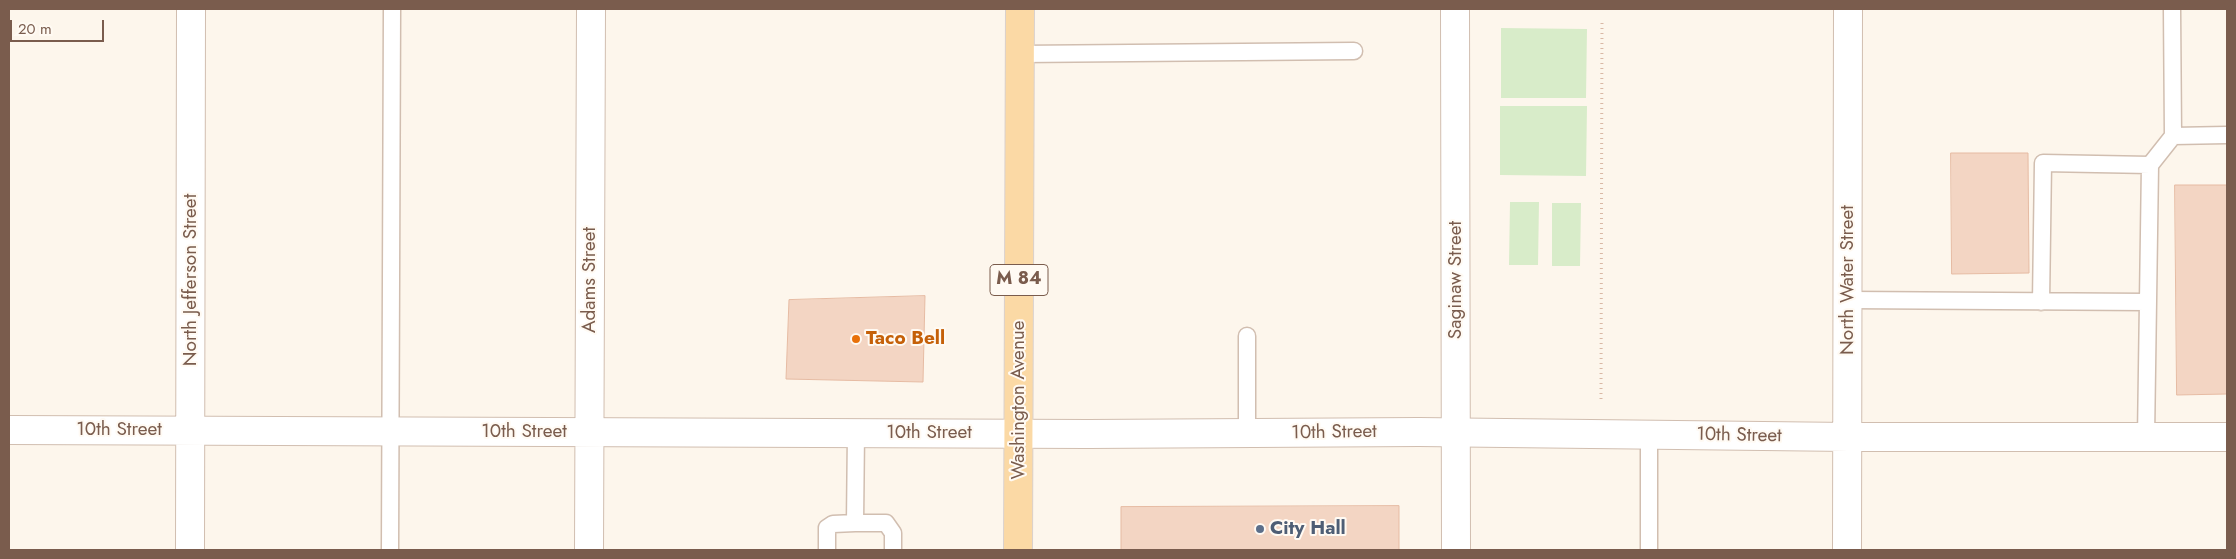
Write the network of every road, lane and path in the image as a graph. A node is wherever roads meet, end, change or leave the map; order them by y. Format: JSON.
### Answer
{"nodes":[{"id":1,"x":191,"y":9,"type":"edge"},
{"id":2,"x":392,"y":9,"type":"edge"},
{"id":3,"x":591,"y":9,"type":"edge"},
{"id":4,"x":1020,"y":9,"type":"edge"},
{"id":5,"x":1455,"y":9,"type":"edge"},
{"id":6,"x":1848,"y":9,"type":"edge"},
{"id":7,"x":2172,"y":9,"type":"edge"},
{"id":8,"x":1602,"y":20,"type":"dead end"},
{"id":9,"x":1354,"y":51,"type":"dead end"},
{"id":10,"x":1020,"y":54,"type":"junction"},
{"id":11,"x":2227,"y":135,"type":"edge"},
{"id":12,"x":2173,"y":136,"type":"junction"},
{"id":13,"x":2150,"y":165,"type":"junction"},
{"id":14,"x":1848,"y":300,"type":"junction"},
{"id":15,"x":2041,"y":302,"type":"junction"},
{"id":16,"x":2147,"y":302,"type":"junction"},
{"id":17,"x":1247,"y":336,"type":"dead end"},
{"id":18,"x":1600,"y":399,"type":"dead end"},
{"id":19,"x":9,"y":430,"type":"edge"},
{"id":20,"x":191,"y":431,"type":"junction"},
{"id":21,"x":391,"y":432,"type":"junction"},
{"id":22,"x":590,"y":432,"type":"junction"},
{"id":23,"x":856,"y":432,"type":"junction"},
{"id":24,"x":1457,"y":432,"type":"junction"},
{"id":25,"x":1019,"y":433,"type":"junction"},
{"id":26,"x":1247,"y":434,"type":"junction"},
{"id":27,"x":1649,"y":435,"type":"junction"},
{"id":28,"x":1849,"y":437,"type":"junction"},
{"id":29,"x":2146,"y":437,"type":"junction"},
{"id":30,"x":2227,"y":437,"type":"edge"},
{"id":31,"x":855,"y":523,"type":"junction"},
{"id":32,"x":190,"y":550,"type":"edge"},
{"id":33,"x":390,"y":550,"type":"edge"},
{"id":34,"x":589,"y":550,"type":"edge"},
{"id":35,"x":827,"y":550,"type":"edge"},
{"id":36,"x":893,"y":550,"type":"edge"},
{"id":37,"x":1018,"y":550,"type":"edge"},
{"id":38,"x":1456,"y":550,"type":"edge"},
{"id":39,"x":1649,"y":550,"type":"edge"},
{"id":40,"x":1847,"y":550,"type":"edge"}],
"edges":[{"from":1,"to":20,"type":"street","name":"North Jefferson Street"},
{"from":2,"to":21,"type":"lane"},
{"from":3,"to":22,"type":"street","name":"Adams Street"},
{"from":4,"to":10,"type":"main road","name":"Washington Avenue","number":"M 84"},
{"from":5,"to":24,"type":"street","name":"Saginaw Street"},
{"from":6,"to":14,"type":"street","name":"North Water Street"},
{"from":7,"to":12,"type":"lane"},
{"from":8,"to":18,"type":"path"},
{"from":9,"to":10,"type":"lane"},
{"from":10,"to":25,"type":"main road","name":"Washington Avenue","number":"M 84"},
{"from":11,"to":12,"type":"lane"},
{"from":12,"to":13,"type":"lane"},
{"from":13,"to":15,"type":"lane"},
{"from":13,"to":16,"type":"lane"},
{"from":14,"to":15,"type":"lane"},
{"from":14,"to":28,"type":"street","name":"North Water Street"},
{"from":15,"to":16,"type":"lane"},
{"from":16,"to":29,"type":"lane"},
{"from":17,"to":26,"type":"lane"},
{"from":19,"to":20,"type":"street","name":"10th Street"},
{"from":20,"to":21,"type":"street","name":"10th Street"},
{"from":20,"to":32,"type":"street","name":"North Jefferson Street"},
{"from":21,"to":22,"type":"street","name":"10th Street"},
{"from":21,"to":33,"type":"lane"},
{"from":22,"to":23,"type":"street","name":"10th Street"},
{"from":22,"to":34,"type":"street","name":"Adams Street"},
{"from":23,"to":25,"type":"street","name":"10th Street"},
{"from":23,"to":31,"type":"lane"},
{"from":24,"to":26,"type":"street","name":"10th Street"},
{"from":24,"to":27,"type":"street","name":"10th Street"},
{"from":24,"to":38,"type":"street","name":"Saginaw Street"},
{"from":25,"to":26,"type":"street","name":"10th Street"},
{"from":25,"to":37,"type":"main road","name":"Washington Avenue","number":"M 84"},
{"from":27,"to":28,"type":"street","name":"10th Street"},
{"from":27,"to":39,"type":"lane"},
{"from":28,"to":29,"type":"street","name":"10th Street"},
{"from":28,"to":40,"type":"street","name":"North Water Street"},
{"from":29,"to":30,"type":"street","name":"10th Street"},
{"from":31,"to":35,"type":"lane"},
{"from":31,"to":36,"type":"lane"}]}
